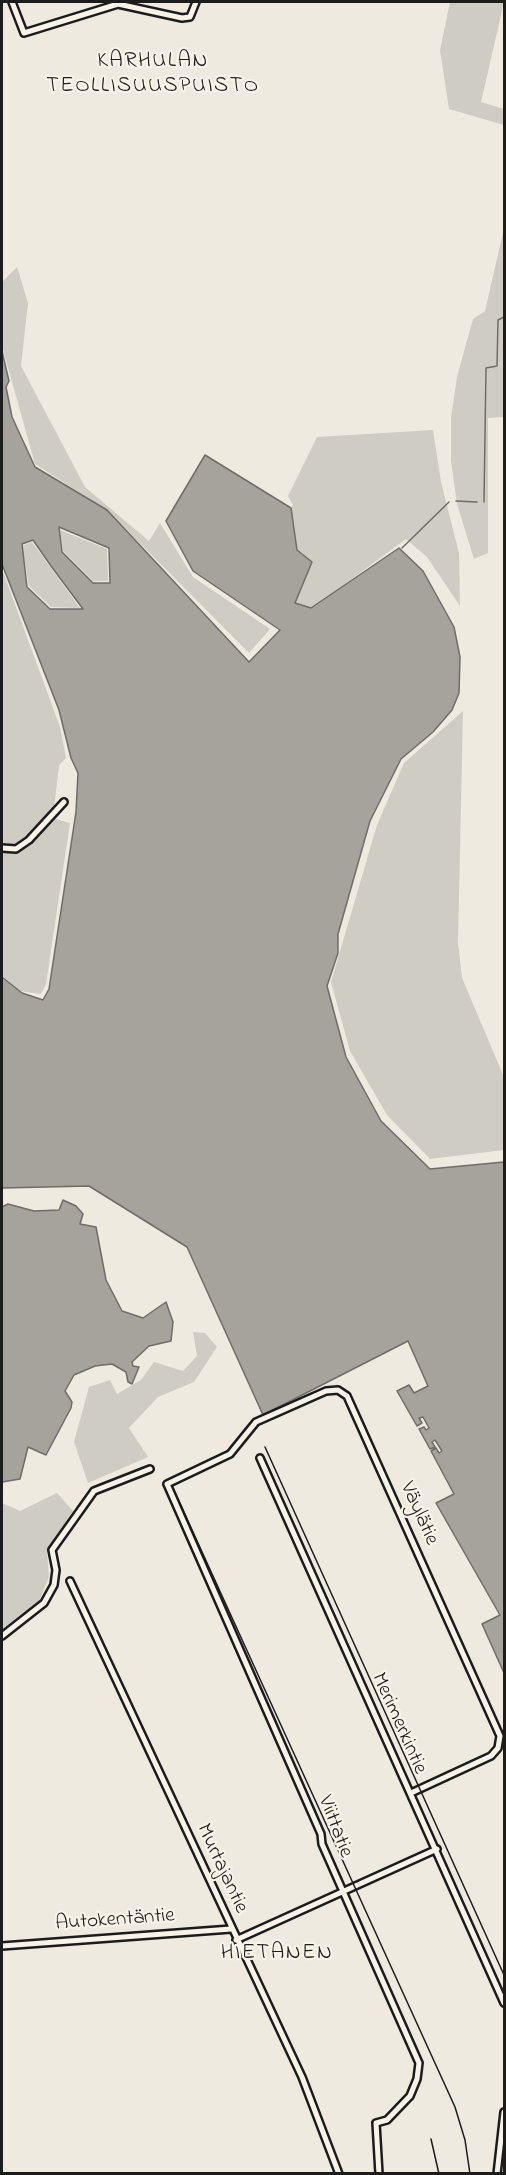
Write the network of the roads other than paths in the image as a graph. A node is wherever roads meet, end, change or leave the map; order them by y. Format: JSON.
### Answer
{"nodes":[{"id":1,"x":12,"y":2,"type":"edge"},
{"id":2,"x":196,"y":2,"type":"edge"},
{"id":3,"x":64,"y":802,"type":"dead end"},
{"id":4,"x":2,"y":848,"type":"edge"},
{"id":5,"x":260,"y":1458,"type":"dead end"},
{"id":6,"x":150,"y":1469,"type":"dead end"},
{"id":7,"x":167,"y":1484,"type":"joint"},
{"id":8,"x":70,"y":1581,"type":"dead end"},
{"id":9,"x":2,"y":1636,"type":"edge"},
{"id":10,"x":411,"y":1793,"type":"junction"},
{"id":11,"x":436,"y":1849,"type":"junction"},
{"id":12,"x":343,"y":1892,"type":"junction"},
{"id":13,"x":231,"y":1929,"type":"junction"},
{"id":14,"x":236,"y":1940,"type":"junction"},
{"id":15,"x":2,"y":1946,"type":"edge"},
{"id":16,"x":504,"y":2003,"type":"edge"},
{"id":17,"x":504,"y":2112,"type":"edge"},
{"id":18,"x":339,"y":2174,"type":"edge"},
{"id":19,"x":379,"y":2174,"type":"edge"},
{"id":20,"x":497,"y":2174,"type":"edge"}],
"edges":[{"from":1,"to":2,"type":"street"},
{"from":3,"to":4,"type":"street"},
{"from":5,"to":10,"type":"street","name":"Merimerkintie"},
{"from":6,"to":9,"type":"street"},
{"from":7,"to":10,"type":"street","name":"Väylätie"},
{"from":7,"to":12,"type":"street","name":"Viittatie"},
{"from":8,"to":13,"type":"street","name":"Murtajantie"},
{"from":10,"to":11,"type":"street","name":"Merimerkintie"},
{"from":11,"to":12,"type":"street"},
{"from":11,"to":16,"type":"street","name":"Merimerkintie"},
{"from":12,"to":14,"type":"street"},
{"from":12,"to":19,"type":"street","name":"Viittatie"},
{"from":13,"to":14,"type":"street","name":"Murtajantie"},
{"from":13,"to":15,"type":"street","name":"Autokentäntie"},
{"from":14,"to":18,"type":"street","name":"Murtajantie"},
{"from":17,"to":20,"type":"street"}]}
